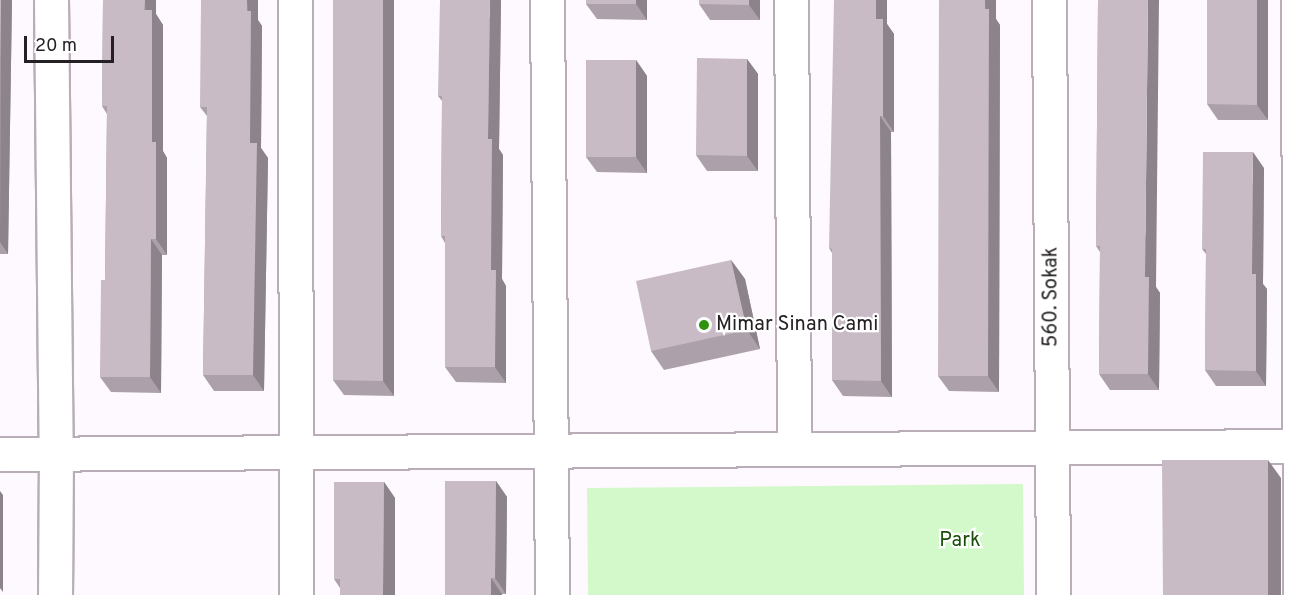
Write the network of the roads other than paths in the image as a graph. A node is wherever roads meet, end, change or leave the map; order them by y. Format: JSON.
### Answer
{"nodes":[{"id":1,"x":51,"y":0,"type":"edge"},
{"id":2,"x":295,"y":0,"type":"edge"},
{"id":3,"x":547,"y":0,"type":"edge"},
{"id":4,"x":790,"y":0,"type":"edge"},
{"id":5,"x":1049,"y":0,"type":"edge"},
{"id":6,"x":1298,"y":0,"type":"edge"},
{"id":7,"x":1053,"y":447,"type":"junction"},
{"id":8,"x":1304,"y":447,"type":"edge"},
{"id":9,"x":552,"y":449,"type":"junction"},
{"id":10,"x":794,"y":449,"type":"junction"},
{"id":11,"x":295,"y":452,"type":"junction"},
{"id":12,"x":0,"y":454,"type":"edge"},
{"id":13,"x":56,"y":454,"type":"junction"},
{"id":14,"x":55,"y":595,"type":"edge"},
{"id":15,"x":296,"y":595,"type":"edge"},
{"id":16,"x":552,"y":595,"type":"edge"},
{"id":17,"x":1053,"y":595,"type":"edge"},
{"id":18,"x":1300,"y":595,"type":"edge"}],
"edges":[{"from":1,"to":13,"type":"street"},
{"from":2,"to":11,"type":"street"},
{"from":3,"to":9,"type":"street"},
{"from":4,"to":10,"type":"street"},
{"from":5,"to":7,"type":"street","name":"560. Sokak"},
{"from":6,"to":8,"type":"street"},
{"from":7,"to":8,"type":"street"},
{"from":7,"to":10,"type":"street"},
{"from":7,"to":17,"type":"street","name":"560. Sokak"},
{"from":8,"to":18,"type":"street"},
{"from":9,"to":10,"type":"street"},
{"from":9,"to":11,"type":"street"},
{"from":9,"to":16,"type":"street"},
{"from":11,"to":13,"type":"street"},
{"from":11,"to":15,"type":"street"},
{"from":12,"to":13,"type":"street"},
{"from":13,"to":14,"type":"street"}]}
